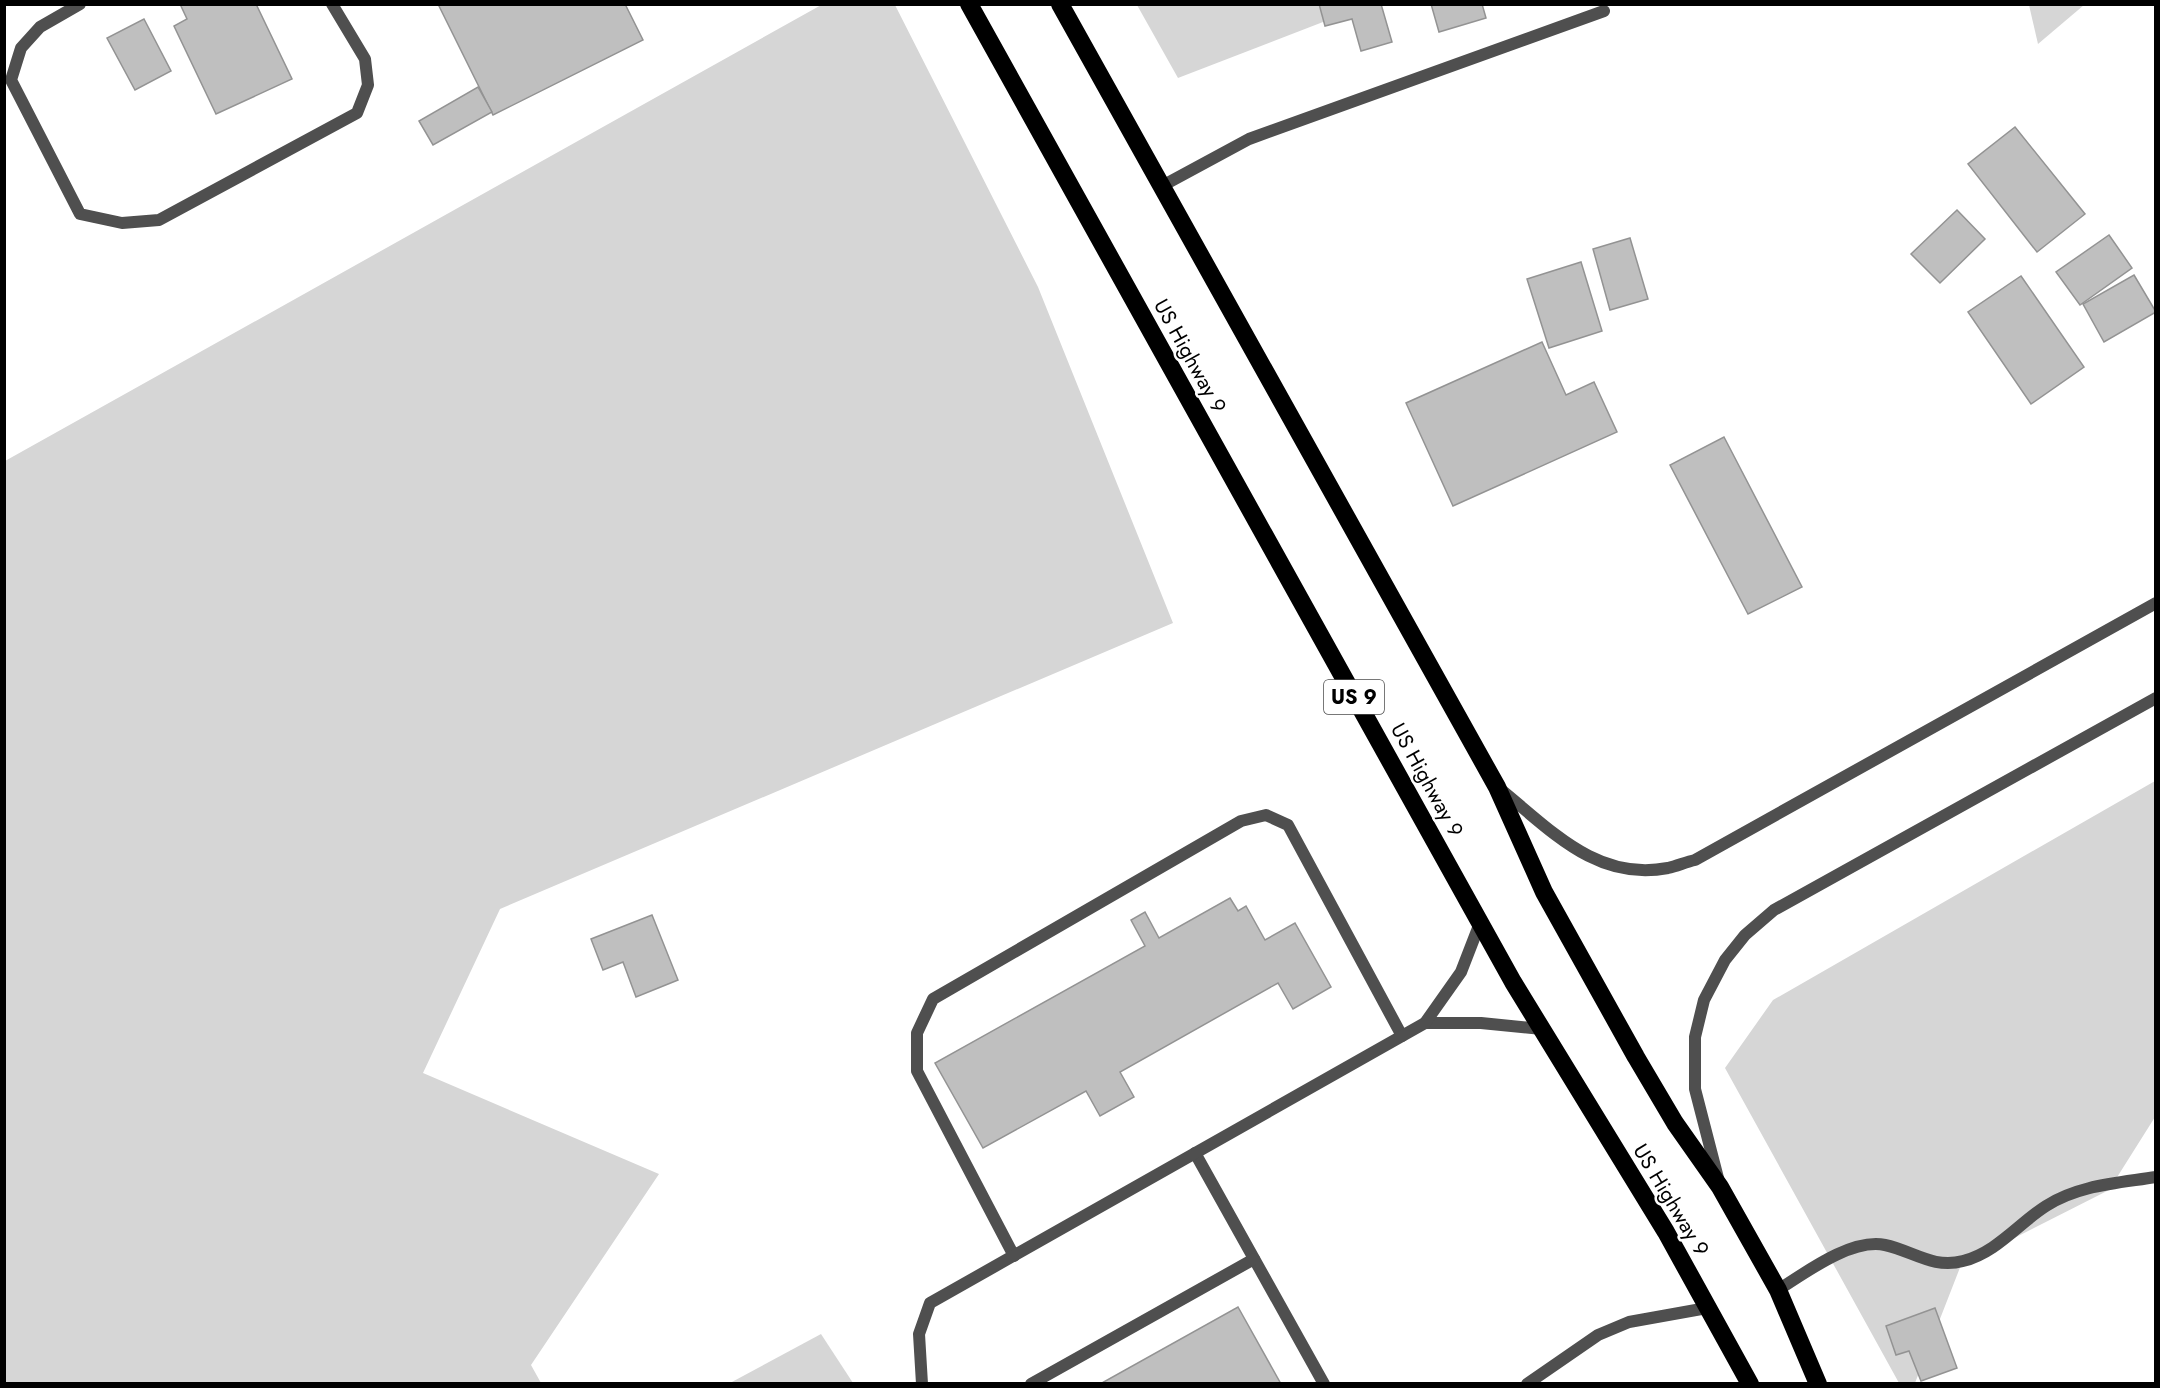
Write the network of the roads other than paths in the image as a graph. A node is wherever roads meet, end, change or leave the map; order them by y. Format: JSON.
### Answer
{"nodes":[{"id":1,"x":80,"y":4,"type":"edge"},
{"id":2,"x":332,"y":4,"type":"edge"},
{"id":3,"x":969,"y":4,"type":"edge"},
{"id":4,"x":1060,"y":4,"type":"edge"},
{"id":5,"x":1604,"y":12,"type":"dead end"},
{"id":6,"x":1162,"y":186,"type":"junction"},
{"id":7,"x":2156,"y":603,"type":"edge"},
{"id":8,"x":2156,"y":698,"type":"edge"},
{"id":9,"x":1497,"y":787,"type":"junction"},
{"id":10,"x":1480,"y":923,"type":"junction"},
{"id":11,"x":1425,"y":1023,"type":"junction"},
{"id":12,"x":1542,"y":1029,"type":"junction"},
{"id":13,"x":1402,"y":1036,"type":"junction"},
{"id":14,"x":1195,"y":1153,"type":"junction"},
{"id":15,"x":2156,"y":1178,"type":"edge"},
{"id":16,"x":1720,"y":1187,"type":"junction"},
{"id":17,"x":1014,"y":1256,"type":"junction"},
{"id":18,"x":1254,"y":1259,"type":"junction"},
{"id":19,"x":1778,"y":1290,"type":"junction"},
{"id":20,"x":1707,"y":1308,"type":"junction"},
{"id":21,"x":922,"y":1383,"type":"edge"},
{"id":22,"x":1031,"y":1383,"type":"edge"},
{"id":23,"x":1324,"y":1383,"type":"edge"},
{"id":24,"x":1527,"y":1383,"type":"edge"},
{"id":25,"x":1750,"y":1383,"type":"edge"},
{"id":26,"x":1818,"y":1383,"type":"edge"}],
"edges":[{"from":1,"to":2,"type":"street"},
{"from":3,"to":10,"type":"highway","name":"US Highway 9","number":"US 9"},
{"from":4,"to":6,"type":"highway","name":"US Highway 9"},
{"from":5,"to":6,"type":"street"},
{"from":6,"to":9,"type":"highway","name":"US Highway 9"},
{"from":7,"to":9,"type":"street"},
{"from":8,"to":16,"type":"street"},
{"from":9,"to":16,"type":"highway","name":"US Highway 9"},
{"from":10,"to":11,"type":"street"},
{"from":10,"to":12,"type":"highway","name":"US Highway 9","number":"US 9"},
{"from":11,"to":12,"type":"street"},
{"from":11,"to":13,"type":"street"},
{"from":12,"to":20,"type":"highway","name":"US Highway 9","number":"US 9"},
{"from":13,"to":14,"type":"street"},
{"from":13,"to":17,"type":"street"},
{"from":14,"to":17,"type":"street"},
{"from":14,"to":18,"type":"street"},
{"from":15,"to":19,"type":"street"},
{"from":16,"to":19,"type":"highway","name":"US Highway 9"},
{"from":17,"to":21,"type":"street"},
{"from":18,"to":22,"type":"street"},
{"from":18,"to":23,"type":"street"},
{"from":19,"to":26,"type":"highway","name":"US Highway 9"},
{"from":20,"to":24,"type":"street"},
{"from":20,"to":25,"type":"highway","name":"US Highway 9","number":"US 9"}]}
